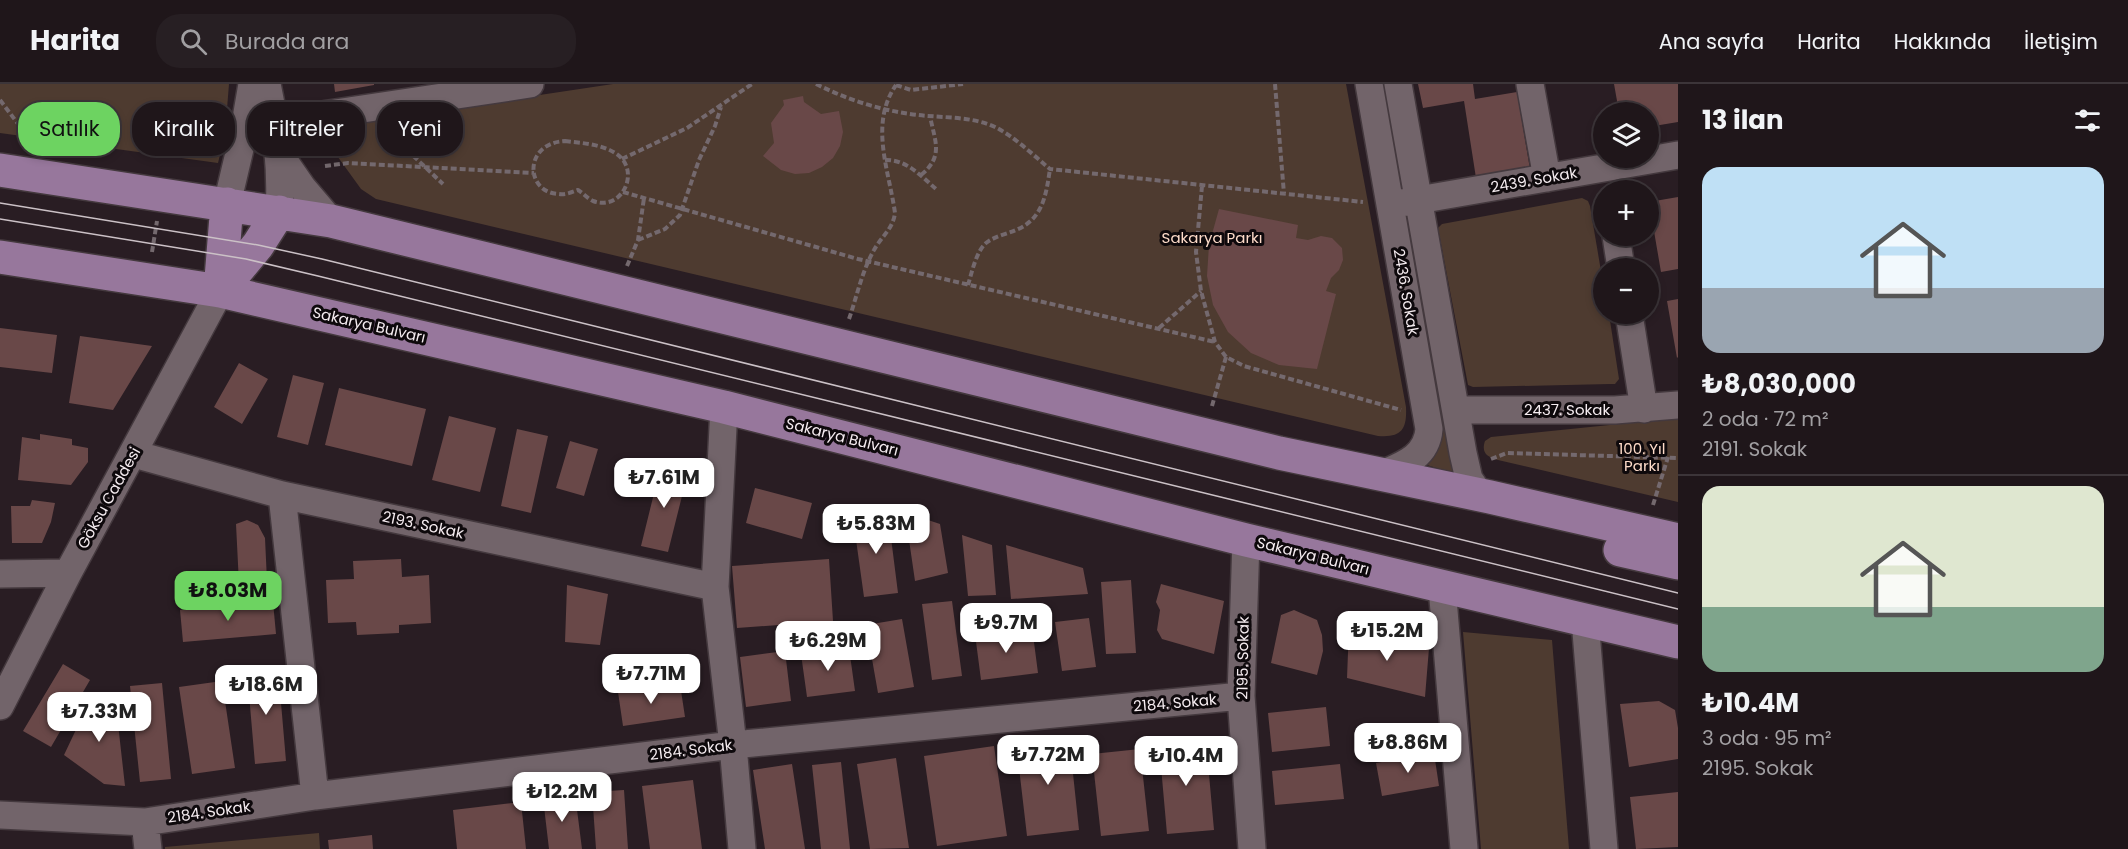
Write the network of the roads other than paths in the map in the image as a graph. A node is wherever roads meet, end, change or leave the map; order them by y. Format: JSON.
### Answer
{"nodes":[{"id":1,"x":252,"y":84,"type":"edge"},
{"id":2,"x":267,"y":84,"type":"edge"},
{"id":3,"x":530,"y":84,"type":"edge"},
{"id":4,"x":1370,"y":84,"type":"edge"},
{"id":5,"x":1398,"y":84,"type":"edge"},
{"id":6,"x":1530,"y":84,"type":"edge"},
{"id":7,"x":441,"y":91,"type":"edge"},
{"id":8,"x":271,"y":102,"type":"edge"},
{"id":9,"x":365,"y":109,"type":"edge"},
{"id":10,"x":1678,"y":155,"type":"edge"},
{"id":11,"x":280,"y":156,"type":"edge"},
{"id":12,"x":281,"y":156,"type":"edge"},
{"id":13,"x":0,"y":170,"type":"edge"},
{"id":14,"x":1547,"y":178,"type":"junction"},
{"id":15,"x":1606,"y":179,"type":"edge"},
{"id":16,"x":1419,"y":200,"type":"junction"},
{"id":17,"x":227,"y":204,"type":"junction"},
{"id":18,"x":1390,"y":205,"type":"junction"},
{"id":19,"x":279,"y":213,"type":"junction"},
{"id":20,"x":331,"y":221,"type":"junction"},
{"id":21,"x":0,"y":257,"type":"edge"},
{"id":22,"x":220,"y":291,"type":"junction"},
{"id":23,"x":1631,"y":324,"type":"edge"},
{"id":24,"x":1678,"y":405,"type":"edge"},
{"id":25,"x":724,"y":407,"type":"junction"},
{"id":26,"x":1644,"y":409,"type":"junction"},
{"id":27,"x":1456,"y":410,"type":"junction"},
{"id":28,"x":1279,"y":453,"type":"junction"},
{"id":29,"x":134,"y":454,"type":"junction"},
{"id":30,"x":1380,"y":475,"type":"junction"},
{"id":31,"x":282,"y":495,"type":"junction"},
{"id":32,"x":1479,"y":495,"type":"junction"},
{"id":33,"x":1246,"y":540,"type":"junction"},
{"id":34,"x":1678,"y":540,"type":"edge"},
{"id":35,"x":1678,"y":563,"type":"edge"},
{"id":36,"x":68,"y":573,"type":"junction"},
{"id":37,"x":0,"y":574,"type":"edge"},
{"id":38,"x":715,"y":587,"type":"junction"},
{"id":39,"x":1442,"y":587,"type":"junction"},
{"id":40,"x":1585,"y":620,"type":"junction"},
{"id":41,"x":1678,"y":642,"type":"edge"},
{"id":42,"x":1241,"y":696,"type":"junction"},
{"id":43,"x":0,"y":706,"type":"edge"},
{"id":44,"x":733,"y":745,"type":"junction"},
{"id":45,"x":315,"y":796,"type":"junction"},
{"id":46,"x":0,"y":815,"type":"edge"},
{"id":47,"x":145,"y":822,"type":"junction"},
{"id":48,"x":148,"y":849,"type":"edge"},
{"id":49,"x":742,"y":849,"type":"edge"},
{"id":50,"x":1252,"y":849,"type":"edge"},
{"id":51,"x":1464,"y":849,"type":"edge"},
{"id":52,"x":1604,"y":849,"type":"edge"}],
"edges":[{"from":1,"to":17,"type":"street"},
{"from":2,"to":8,"type":"street"},
{"from":3,"to":7,"type":"street"},
{"from":4,"to":18,"type":"street","name":"2436. Sokak"},
{"from":5,"to":16,"type":"street","name":"2436. Sokak"},
{"from":6,"to":14,"type":"street"},
{"from":7,"to":9,"type":"street"},
{"from":10,"to":15,"type":"street","name":"2439. Sokak"},
{"from":11,"to":19,"type":"street"},
{"from":12,"to":20,"type":"street"},
{"from":13,"to":17,"type":"main road"},
{"from":14,"to":15,"type":"street","name":"2439. Sokak"},
{"from":14,"to":16,"type":"street","name":"2439. Sokak"},
{"from":16,"to":18,"type":"street","name":"2439. Sokak"},
{"from":16,"to":27,"type":"street","name":"2436. Sokak"},
{"from":17,"to":19,"type":"main road"},
{"from":17,"to":22,"type":"main road"},
{"from":18,"to":30,"type":"street","name":"2436. Sokak"},
{"from":19,"to":20,"type":"main road"},
{"from":19,"to":22,"type":"main road"},
{"from":20,"to":28,"type":"main road"},
{"from":21,"to":22,"type":"main road","name":"Sakarya Bulvarı"},
{"from":22,"to":25,"type":"main road","name":"Sakarya Bulvarı"},
{"from":22,"to":29,"type":"street","name":"Göksu Caddesi"},
{"from":23,"to":26,"type":"street"},
{"from":24,"to":26,"type":"street","name":"2437. Sokak"},
{"from":25,"to":33,"type":"main road","name":"Sakarya Bulvarı"},
{"from":25,"to":38,"type":"street"},
{"from":26,"to":27,"type":"street","name":"2437. Sokak"},
{"from":27,"to":32,"type":"street","name":"2436. Sokak"},
{"from":28,"to":30,"type":"main road"},
{"from":28,"to":35,"type":"main road"},
{"from":29,"to":31,"type":"street","name":"2193. Sokak"},
{"from":29,"to":36,"type":"street","name":"Göksu Caddesi"},
{"from":30,"to":32,"type":"main road"},
{"from":31,"to":38,"type":"street","name":"2193. Sokak"},
{"from":31,"to":45,"type":"street"},
{"from":32,"to":34,"type":"main road"},
{"from":33,"to":39,"type":"main road","name":"Sakarya Bulvarı"},
{"from":33,"to":42,"type":"street","name":"2195. Sokak"},
{"from":36,"to":37,"type":"street"},
{"from":36,"to":43,"type":"street","name":"Göksu Caddesi"},
{"from":38,"to":44,"type":"street"},
{"from":39,"to":40,"type":"main road","name":"Sakarya Bulvarı"},
{"from":39,"to":51,"type":"street"},
{"from":40,"to":41,"type":"main road","name":"Sakarya Bulvarı"},
{"from":40,"to":52,"type":"street"},
{"from":42,"to":44,"type":"street","name":"2184. Sokak"},
{"from":42,"to":50,"type":"street","name":"2195. Sokak"},
{"from":44,"to":45,"type":"street","name":"2184. Sokak"},
{"from":44,"to":49,"type":"street"},
{"from":45,"to":47,"type":"street","name":"2184. Sokak"},
{"from":46,"to":47,"type":"street","name":"2184. Sokak"},
{"from":47,"to":48,"type":"street"}]}
